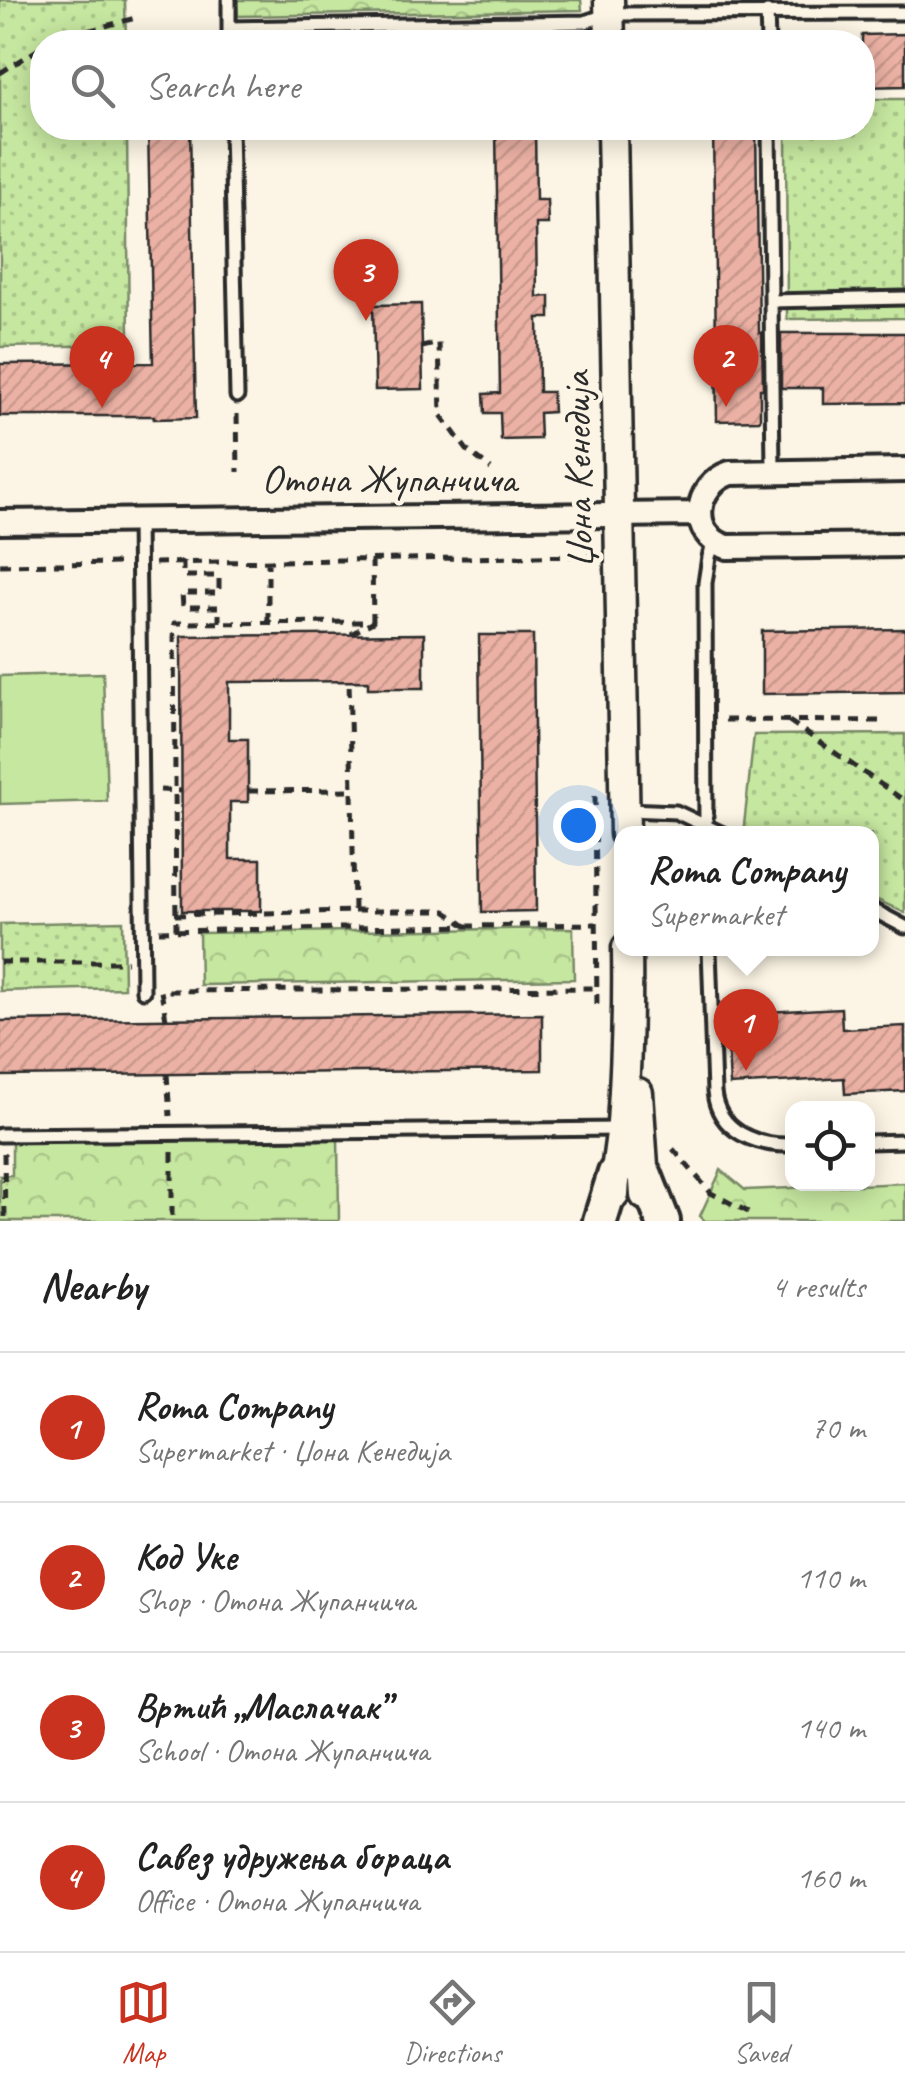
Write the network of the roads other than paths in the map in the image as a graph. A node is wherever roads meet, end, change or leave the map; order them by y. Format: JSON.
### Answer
{"nodes":[{"id":1,"x":229,"y":0,"type":"edge"},
{"id":2,"x":609,"y":7,"type":"edge"},
{"id":3,"x":768,"y":12,"type":"junction"},
{"id":4,"x":905,"y":13,"type":"edge"},
{"id":5,"x":229,"y":28,"type":"joint"},
{"id":6,"x":768,"y":30,"type":"edge"},
{"id":7,"x":231,"y":140,"type":"edge"},
{"id":8,"x":612,"y":140,"type":"edge"},
{"id":9,"x":769,"y":140,"type":"edge"},
{"id":10,"x":905,"y":298,"type":"edge"},
{"id":11,"x":771,"y":301,"type":"junction"},
{"id":12,"x":237,"y":396,"type":"road end"},
{"id":13,"x":905,"y":470,"type":"edge"},
{"id":14,"x":773,"y":471,"type":"junction"},
{"id":15,"x":700,"y":514,"type":"junction"},
{"id":16,"x":619,"y":515,"type":"junction"},
{"id":17,"x":138,"y":520,"type":"junction"},
{"id":18,"x":0,"y":522,"type":"edge"},
{"id":19,"x":714,"y":542,"type":"junction"},
{"id":20,"x":905,"y":545,"type":"edge"},
{"id":21,"x":625,"y":822,"type":"edge"},
{"id":22,"x":701,"y":826,"type":"edge"},
{"id":23,"x":706,"y":826,"type":"edge"},
{"id":24,"x":879,"y":913,"type":"edge"},
{"id":25,"x":905,"y":927,"type":"edge"},
{"id":26,"x":627,"y":956,"type":"edge"},
{"id":27,"x":710,"y":956,"type":"edge"},
{"id":28,"x":144,"y":991,"type":"dead end"},
{"id":29,"x":632,"y":1128,"type":"junction"},
{"id":30,"x":2,"y":1135,"type":"edge"},
{"id":31,"x":905,"y":1141,"type":"edge"},
{"id":32,"x":875,"y":1142,"type":"edge"},
{"id":33,"x":785,"y":1145,"type":"edge"},
{"id":34,"x":630,"y":1174,"type":"junction"},
{"id":35,"x":600,"y":1221,"type":"edge"},
{"id":36,"x":614,"y":1221,"type":"edge"},
{"id":37,"x":646,"y":1221,"type":"edge"},
{"id":38,"x":663,"y":1221,"type":"edge"}],
"edges":[{"from":1,"to":5,"type":"lane"},
{"from":2,"to":3,"type":"lane"},
{"from":2,"to":5,"type":"lane"},
{"from":3,"to":4,"type":"lane"},
{"from":3,"to":6,"type":"lane"},
{"from":7,"to":12,"type":"lane"},
{"from":8,"to":16,"type":"street","name":"Џона Кенедија"},
{"from":9,"to":11,"type":"lane"},
{"from":10,"to":11,"type":"lane"},
{"from":11,"to":14,"type":"lane"},
{"from":13,"to":14,"type":"street"},
{"from":14,"to":15,"type":"street"},
{"from":15,"to":16,"type":"street","name":"Отона Жупанчича"},
{"from":15,"to":19,"type":"street"},
{"from":16,"to":17,"type":"street","name":"Отона Жупанчича"},
{"from":16,"to":21,"type":"street","name":"Џона Кенедија"},
{"from":17,"to":18,"type":"street","name":"Отона Жупанчича"},
{"from":17,"to":28,"type":"lane"},
{"from":19,"to":20,"type":"street"},
{"from":19,"to":23,"type":"lane"},
{"from":21,"to":22,"type":"lane","name":"Џона Кенедија"},
{"from":24,"to":25,"type":"lane"},
{"from":26,"to":29,"type":"street"},
{"from":27,"to":33,"type":"lane"},
{"from":29,"to":30,"type":"lane"},
{"from":29,"to":34,"type":"street"},
{"from":31,"to":32,"type":"lane"},
{"from":34,"to":35,"type":"main road"},
{"from":34,"to":36,"type":"street"},
{"from":34,"to":37,"type":"street"},
{"from":34,"to":38,"type":"main road"}]}
